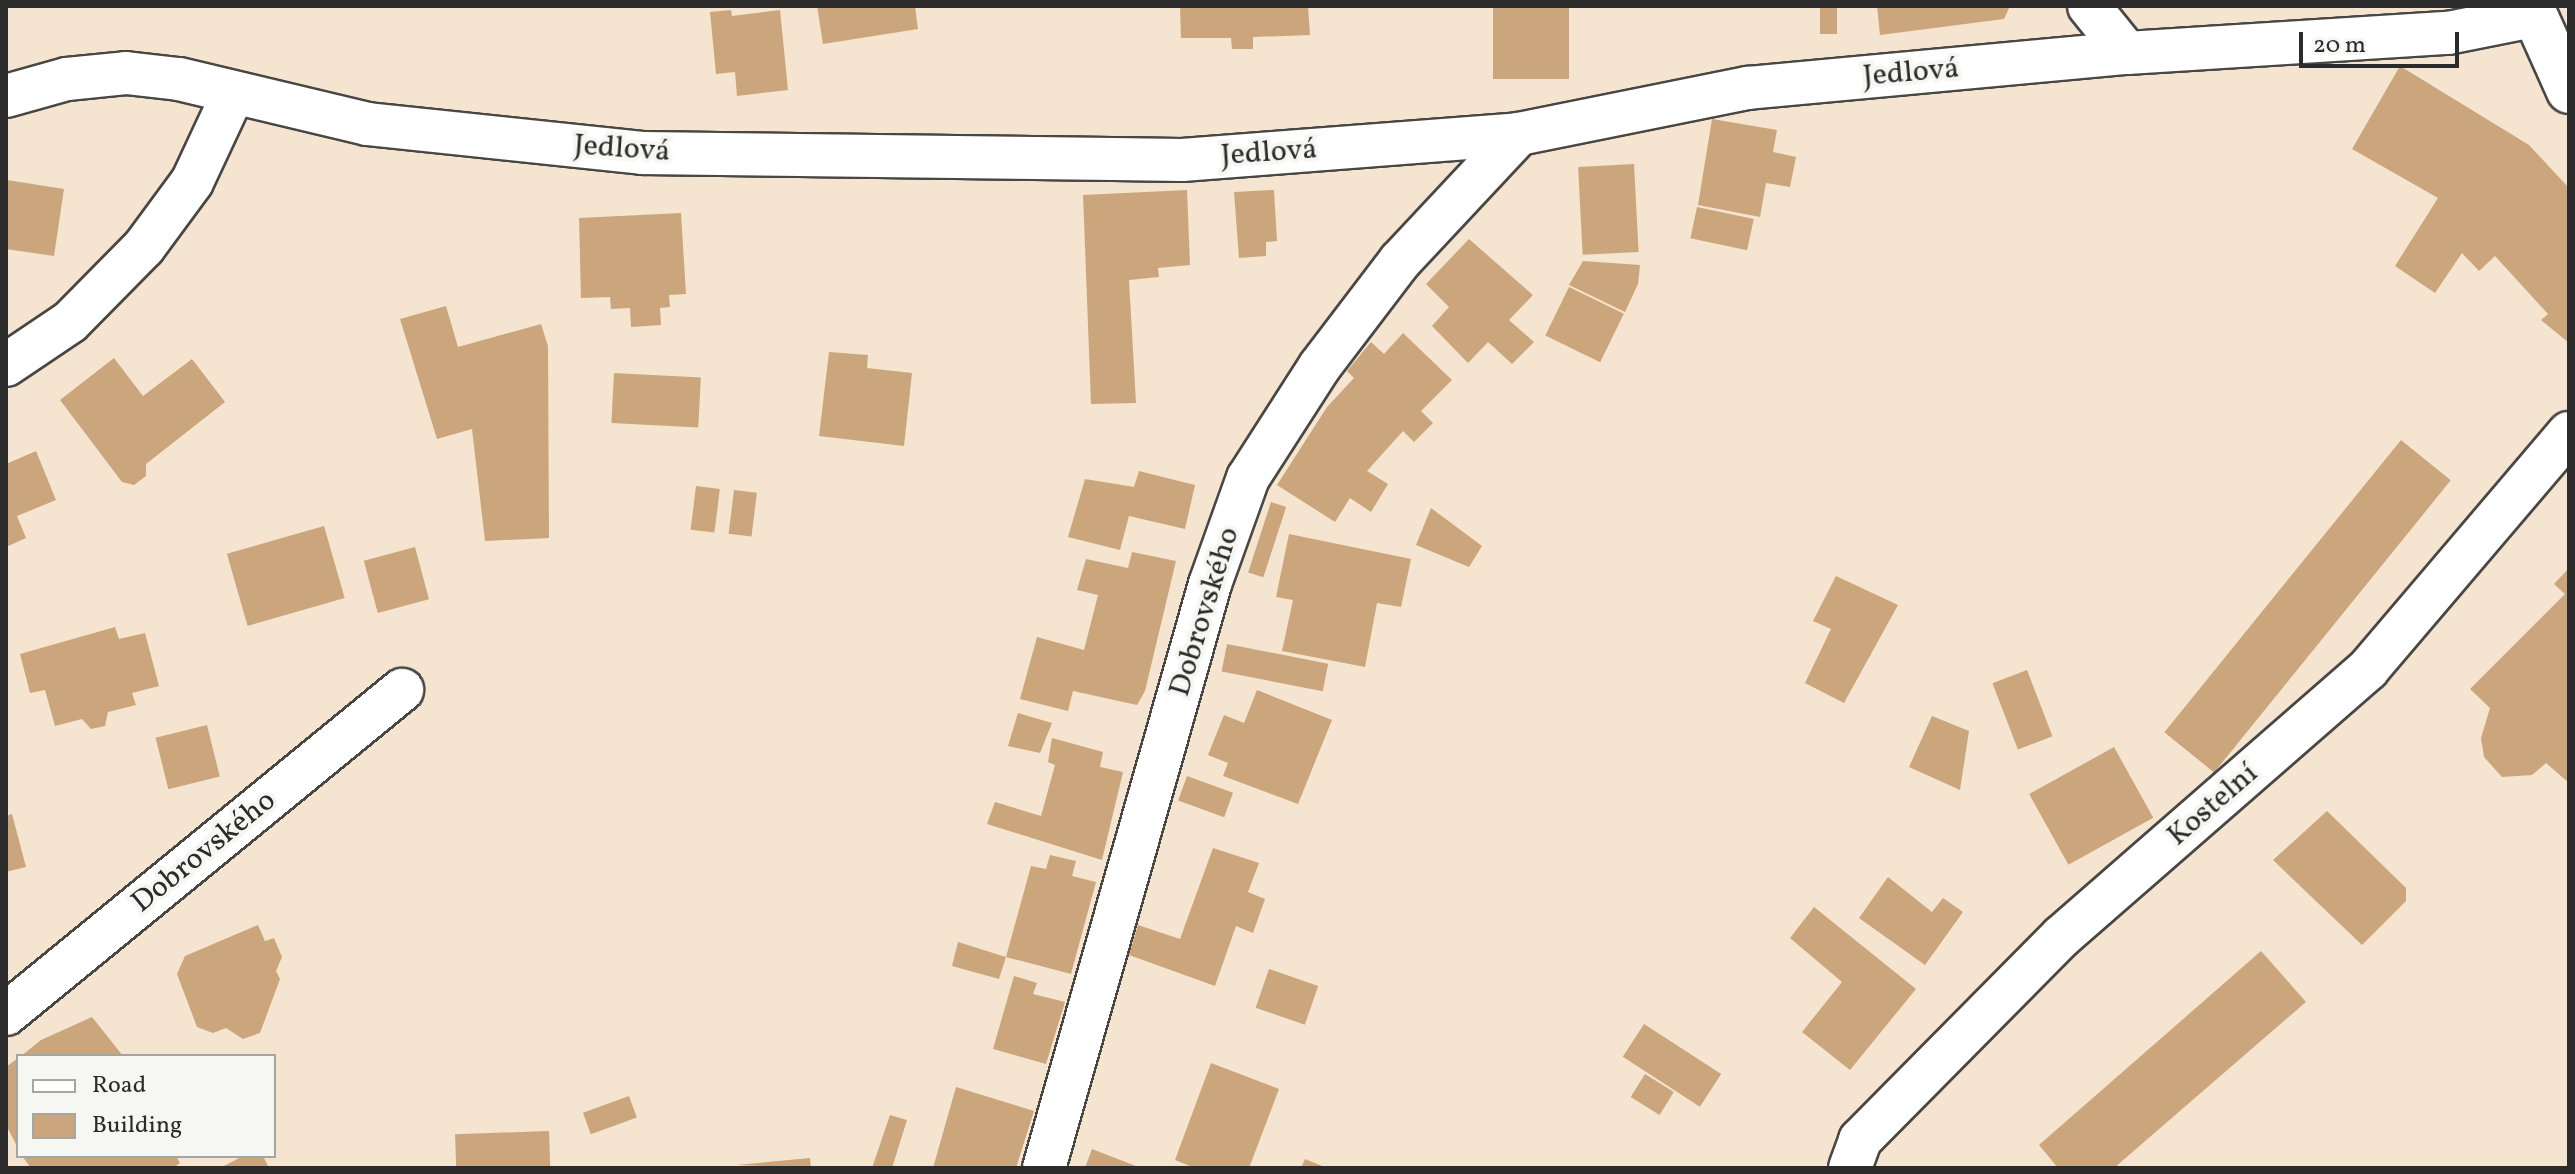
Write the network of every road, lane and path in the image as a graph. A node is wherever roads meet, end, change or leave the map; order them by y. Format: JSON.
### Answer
{"nodes":[{"id":1,"x":2089,"y":6,"type":"edge"},
{"id":2,"x":2532,"y":11,"type":"edge"},
{"id":3,"x":2127,"y":53,"type":"junction"},
{"id":4,"x":2569,"y":91,"type":"edge"},
{"id":5,"x":233,"y":94,"type":"junction"},
{"id":6,"x":6,"y":96,"type":"edge"},
{"id":7,"x":1519,"y":134,"type":"junction"},
{"id":8,"x":6,"y":365,"type":"edge"},
{"id":9,"x":2569,"y":433,"type":"edge"},
{"id":10,"x":402,"y":690,"type":"dead end"},
{"id":11,"x":6,"y":1014,"type":"edge"},
{"id":12,"x":1044,"y":1168,"type":"edge"},
{"id":13,"x":1850,"y":1168,"type":"edge"}],
"edges":[{"from":1,"to":3,"type":"street"},
{"from":2,"to":3,"type":"street","name":"Jedlová"},
{"from":2,"to":4,"type":"main road"},
{"from":3,"to":7,"type":"street","name":"Jedlová"},
{"from":5,"to":6,"type":"street","name":"Jedlová"},
{"from":5,"to":7,"type":"street","name":"Jedlová"},
{"from":5,"to":8,"type":"street"},
{"from":7,"to":12,"type":"street","name":"Dobrovského"},
{"from":9,"to":13,"type":"street","name":"Kostelní"},
{"from":10,"to":11,"type":"street","name":"Dobrovského"}]}
